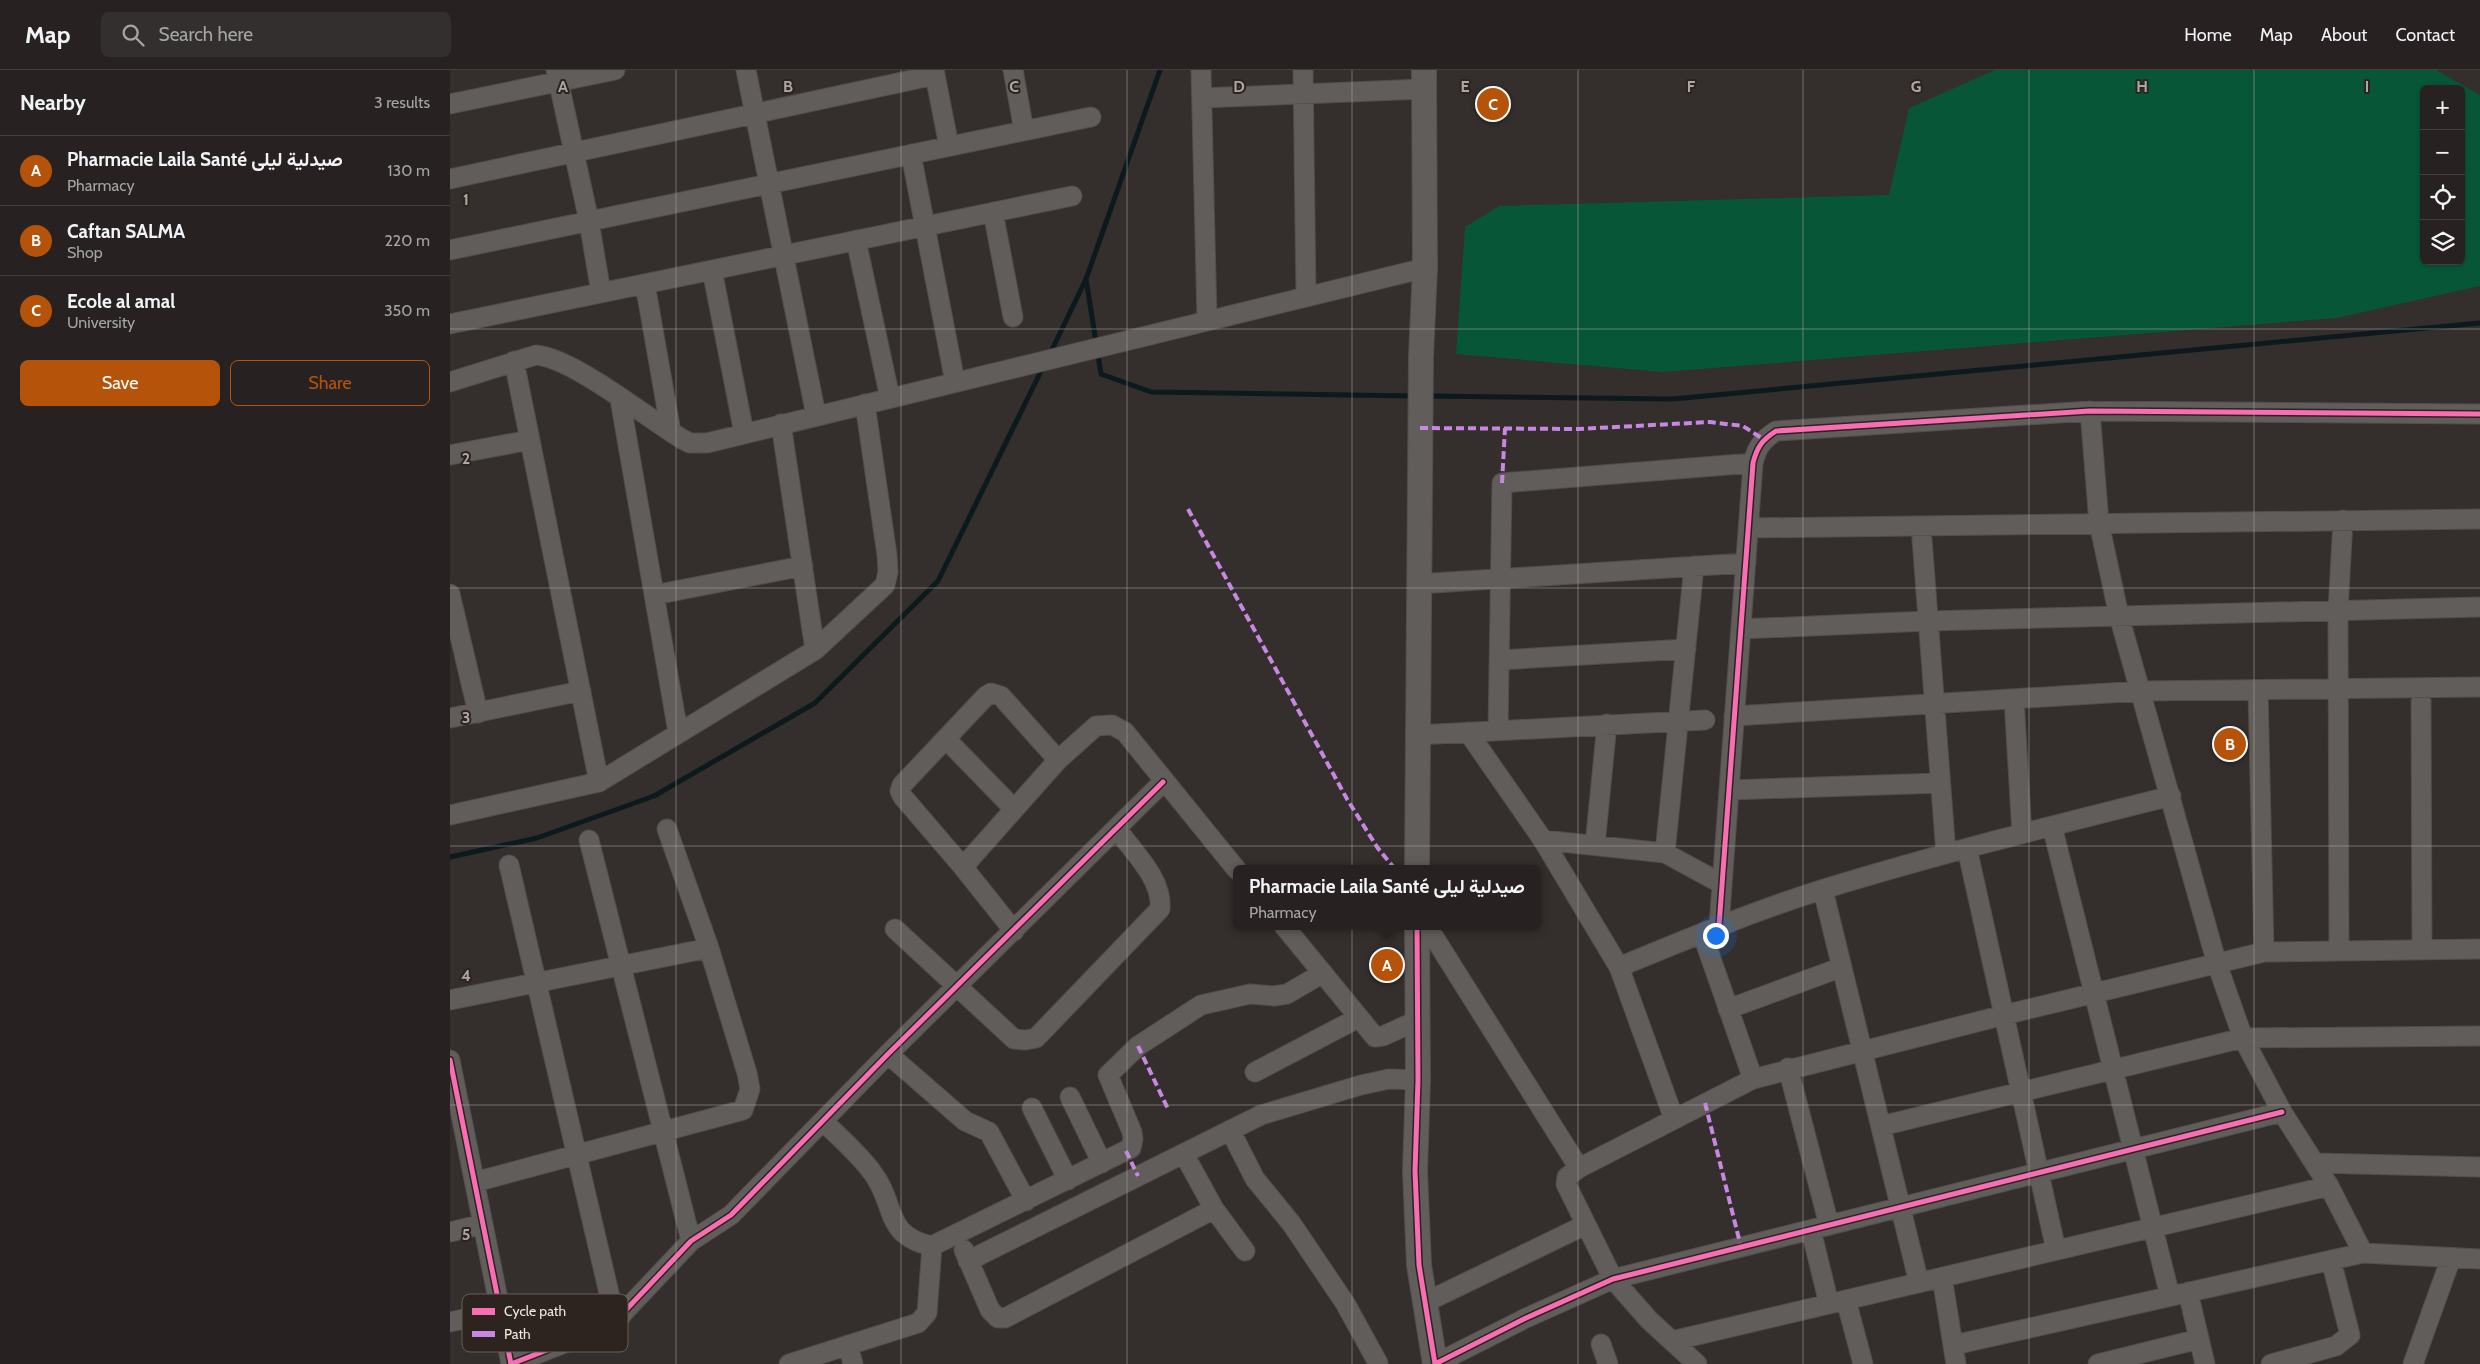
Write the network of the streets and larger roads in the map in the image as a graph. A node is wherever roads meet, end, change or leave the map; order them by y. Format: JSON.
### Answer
{"nodes":[{"id":1,"x":615,"y":70,"type":"edge"},
{"id":2,"x":746,"y":70,"type":"edge"},
{"id":3,"x":1013,"y":70,"type":"edge"},
{"id":4,"x":1201,"y":70,"type":"edge"},
{"id":5,"x":1303,"y":70,"type":"edge"},
{"id":6,"x":934,"y":72,"type":"edge"},
{"id":7,"x":557,"y":76,"type":"edge"},
{"id":8,"x":1423,"y":79,"type":"edge"},
{"id":9,"x":1303,"y":94,"type":"junction"},
{"id":10,"x":1202,"y":98,"type":"junction"},
{"id":11,"x":450,"y":104,"type":"edge"},
{"id":12,"x":755,"y":114,"type":"junction"},
{"id":13,"x":1091,"y":117,"type":"dead end"},
{"id":14,"x":1024,"y":131,"type":"junction"},
{"id":15,"x":949,"y":146,"type":"junction"},
{"id":16,"x":574,"y":152,"type":"junction"},
{"id":17,"x":911,"y":154,"type":"junction"},
{"id":18,"x":450,"y":179,"type":"edge"},
{"id":19,"x":769,"y":184,"type":"junction"},
{"id":20,"x":1072,"y":196,"type":"dead end"},
{"id":21,"x":993,"y":212,"type":"junction"},
{"id":22,"x":589,"y":221,"type":"junction"},
{"id":23,"x":926,"y":226,"type":"junction"},
{"id":24,"x":856,"y":240,"type":"junction"},
{"id":25,"x":450,"y":250,"type":"edge"},
{"id":26,"x":784,"y":255,"type":"junction"},
{"id":27,"x":1424,"y":268,"type":"junction"},
{"id":28,"x":712,"y":270,"type":"junction"},
{"id":29,"x":645,"y":284,"type":"junction"},
{"id":30,"x":601,"y":293,"type":"junction"},
{"id":31,"x":1306,"y":296,"type":"junction"},
{"id":32,"x":1013,"y":317,"type":"dead end"},
{"id":33,"x":1207,"y":320,"type":"junction"},
{"id":34,"x":450,"y":324,"type":"edge"},
{"id":35,"x":514,"y":361,"type":"junction"},
{"id":36,"x":450,"y":382,"type":"edge"},
{"id":37,"x":955,"y":382,"type":"junction"},
{"id":38,"x":890,"y":398,"type":"junction"},
{"id":39,"x":620,"y":399,"type":"junction"},
{"id":40,"x":865,"y":404,"type":"junction"},
{"id":41,"x":2090,"y":411,"type":"junction"},
{"id":42,"x":2480,"y":414,"type":"edge"},
{"id":43,"x":816,"y":415,"type":"junction"},
{"id":44,"x":781,"y":424,"type":"junction"},
{"id":45,"x":670,"y":432,"type":"junction"},
{"id":46,"x":744,"y":432,"type":"junction"},
{"id":47,"x":530,"y":440,"type":"junction"},
{"id":48,"x":450,"y":454,"type":"edge"},
{"id":49,"x":1753,"y":463,"type":"junction"},
{"id":50,"x":2480,"y":518,"type":"edge"},
{"id":51,"x":2343,"y":520,"type":"junction"},
{"id":52,"x":2099,"y":524,"type":"junction"},
{"id":53,"x":1922,"y":526,"type":"junction"},
{"id":54,"x":1749,"y":528,"type":"junction"},
{"id":55,"x":1746,"y":562,"type":"junction"},
{"id":56,"x":803,"y":566,"type":"junction"},
{"id":57,"x":1694,"y":566,"type":"junction"},
{"id":58,"x":1501,"y":579,"type":"junction"},
{"id":59,"x":1418,"y":584,"type":"junction"},
{"id":60,"x":450,"y":594,"type":"edge"},
{"id":61,"x":654,"y":595,"type":"junction"},
{"id":62,"x":2480,"y":607,"type":"edge"},
{"id":63,"x":2338,"y":611,"type":"junction"},
{"id":64,"x":2118,"y":616,"type":"junction"},
{"id":65,"x":1928,"y":621,"type":"junction"},
{"id":66,"x":1741,"y":630,"type":"junction"},
{"id":67,"x":1686,"y":649,"type":"junction"},
{"id":68,"x":815,"y":650,"type":"junction"},
{"id":69,"x":1500,"y":660,"type":"junction"},
{"id":70,"x":2480,"y":687,"type":"edge"},
{"id":71,"x":2421,"y":688,"type":"junction"},
{"id":72,"x":2338,"y":689,"type":"junction"},
{"id":73,"x":2258,"y":690,"type":"junction"},
{"id":74,"x":581,"y":691,"type":"junction"},
{"id":75,"x":2141,"y":691,"type":"junction"},
{"id":76,"x":2014,"y":699,"type":"junction"},
{"id":77,"x":1934,"y":704,"type":"junction"},
{"id":78,"x":478,"y":712,"type":"junction"},
{"id":79,"x":1734,"y":716,"type":"junction"},
{"id":80,"x":450,"y":718,"type":"edge"},
{"id":81,"x":1678,"y":720,"type":"junction"},
{"id":82,"x":1705,"y":720,"type":"dead end"},
{"id":83,"x":1608,"y":724,"type":"junction"},
{"id":84,"x":1498,"y":730,"type":"junction"},
{"id":85,"x":678,"y":732,"type":"junction"},
{"id":86,"x":1468,"y":732,"type":"junction"},
{"id":87,"x":1417,"y":736,"type":"junction"},
{"id":88,"x":946,"y":739,"type":"junction"},
{"id":89,"x":1058,"y":760,"type":"junction"},
{"id":90,"x":599,"y":782,"type":"junction"},
{"id":91,"x":1164,"y":782,"type":"junction"},
{"id":92,"x":1940,"y":783,"type":"junction"},
{"id":93,"x":1729,"y":790,"type":"junction"},
{"id":94,"x":2171,"y":796,"type":"junction"},
{"id":95,"x":1014,"y":809,"type":"junction"},
{"id":96,"x":450,"y":815,"type":"edge"},
{"id":97,"x":2052,"y":826,"type":"junction"},
{"id":98,"x":667,"y":829,"type":"dead end"},
{"id":99,"x":1117,"y":829,"type":"junction"},
{"id":100,"x":2022,"y":834,"type":"junction"},
{"id":101,"x":589,"y":840,"type":"dead end"},
{"id":102,"x":1543,"y":840,"type":"junction"},
{"id":103,"x":1595,"y":845,"type":"junction"},
{"id":104,"x":1967,"y":848,"type":"junction"},
{"id":105,"x":1666,"y":853,"type":"junction"},
{"id":106,"x":1946,"y":854,"type":"junction"},
{"id":107,"x":1233,"y":865,"type":"edge"},
{"id":108,"x":1417,"y":865,"type":"edge"},
{"id":109,"x":509,"y":866,"type":"dead end"},
{"id":110,"x":963,"y":867,"type":"junction"},
{"id":111,"x":1722,"y":884,"type":"junction"},
{"id":112,"x":1823,"y":890,"type":"junction"},
{"id":113,"x":895,"y":929,"type":"dead end"},
{"id":114,"x":1287,"y":930,"type":"edge"},
{"id":115,"x":1417,"y":930,"type":"edge"},
{"id":116,"x":1429,"y":930,"type":"edge"},
{"id":117,"x":1710,"y":930,"type":"junction"},
{"id":118,"x":1014,"y":931,"type":"junction"},
{"id":119,"x":710,"y":948,"type":"junction"},
{"id":120,"x":2480,"y":949,"type":"edge"},
{"id":121,"x":2422,"y":950,"type":"junction"},
{"id":122,"x":2339,"y":951,"type":"junction"},
{"id":123,"x":2264,"y":952,"type":"junction"},
{"id":124,"x":2217,"y":964,"type":"junction"},
{"id":125,"x":621,"y":965,"type":"junction"},
{"id":126,"x":1619,"y":967,"type":"junction"},
{"id":127,"x":1842,"y":967,"type":"junction"},
{"id":128,"x":1322,"y":973,"type":"junction"},
{"id":129,"x":536,"y":982,"type":"junction"},
{"id":130,"x":956,"y":987,"type":"junction"},
{"id":131,"x":2094,"y":993,"type":"junction"},
{"id":132,"x":450,"y":1000,"type":"edge"},
{"id":133,"x":1728,"y":1009,"type":"junction"},
{"id":134,"x":2004,"y":1015,"type":"junction"},
{"id":135,"x":1358,"y":1018,"type":"junction"},
{"id":136,"x":1416,"y":1021,"type":"junction"},
{"id":137,"x":2480,"y":1036,"type":"edge"},
{"id":138,"x":2243,"y":1038,"type":"junction"},
{"id":139,"x":1862,"y":1050,"type":"junction"},
{"id":140,"x":888,"y":1054,"type":"junction"},
{"id":141,"x":450,"y":1060,"type":"edge"},
{"id":142,"x":1788,"y":1068,"type":"junction"},
{"id":143,"x":2113,"y":1070,"type":"junction"},
{"id":144,"x":1255,"y":1072,"type":"dead end"},
{"id":145,"x":1753,"y":1079,"type":"junction"},
{"id":146,"x":1418,"y":1080,"type":"junction"},
{"id":147,"x":2021,"y":1092,"type":"junction"},
{"id":148,"x":1070,"y":1097,"type":"dead end"},
{"id":149,"x":1032,"y":1108,"type":"dead end"},
{"id":150,"x":2282,"y":1112,"type":"junction"},
{"id":151,"x":1674,"y":1119,"type":"junction"},
{"id":152,"x":823,"y":1121,"type":"junction"},
{"id":153,"x":1881,"y":1126,"type":"junction"},
{"id":154,"x":1230,"y":1130,"type":"junction"},
{"id":155,"x":663,"y":1132,"type":"junction"},
{"id":156,"x":2133,"y":1149,"type":"junction"},
{"id":157,"x":1184,"y":1154,"type":"junction"},
{"id":158,"x":577,"y":1155,"type":"junction"},
{"id":159,"x":1102,"y":1163,"type":"junction"},
{"id":160,"x":2315,"y":1163,"type":"junction"},
{"id":161,"x":1578,"y":1168,"type":"junction"},
{"id":162,"x":2480,"y":1168,"type":"edge"},
{"id":163,"x":2039,"y":1172,"type":"junction"},
{"id":164,"x":1068,"y":1180,"type":"junction"},
{"id":165,"x":475,"y":1182,"type":"junction"},
{"id":166,"x":2329,"y":1186,"type":"junction"},
{"id":167,"x":1026,"y":1201,"type":"junction"},
{"id":168,"x":1901,"y":1207,"type":"junction"},
{"id":169,"x":1214,"y":1209,"type":"junction"},
{"id":170,"x":483,"y":1224,"type":"junction"},
{"id":171,"x":1586,"y":1225,"type":"junction"},
{"id":172,"x":1829,"y":1225,"type":"junction"},
{"id":173,"x":2153,"y":1228,"type":"junction"},
{"id":174,"x":1811,"y":1230,"type":"junction"},
{"id":175,"x":450,"y":1232,"type":"edge"},
{"id":176,"x":957,"y":1236,"type":"junction"},
{"id":177,"x":691,"y":1241,"type":"junction"},
{"id":178,"x":932,"y":1246,"type":"junction"},
{"id":179,"x":2056,"y":1250,"type":"junction"},
{"id":180,"x":1245,"y":1252,"type":"dead end"},
{"id":181,"x":2363,"y":1253,"type":"junction"},
{"id":182,"x":2451,"y":1258,"type":"junction"},
{"id":183,"x":2480,"y":1259,"type":"edge"},
{"id":184,"x":2331,"y":1260,"type":"junction"},
{"id":185,"x":968,"y":1261,"type":"junction"},
{"id":186,"x":1942,"y":1277,"type":"junction"},
{"id":187,"x":1613,"y":1279,"type":"junction"},
{"id":188,"x":1919,"y":1283,"type":"junction"},
{"id":189,"x":2188,"y":1292,"type":"junction"},
{"id":190,"x":497,"y":1294,"type":"edge"},
{"id":191,"x":609,"y":1294,"type":"edge"},
{"id":192,"x":2170,"y":1296,"type":"junction"},
{"id":193,"x":1838,"y":1302,"type":"junction"},
{"id":194,"x":1424,"y":1303,"type":"junction"},
{"id":195,"x":628,"y":1308,"type":"edge"},
{"id":196,"x":2199,"y":1339,"type":"junction"},
{"id":197,"x":1672,"y":1341,"type":"junction"},
{"id":198,"x":1600,"y":1344,"type":"dead end"},
{"id":199,"x":848,"y":1345,"type":"junction"},
{"id":200,"x":1954,"y":1345,"type":"junction"},
{"id":201,"x":542,"y":1352,"type":"edge"},
{"id":202,"x":511,"y":1364,"type":"edge"},
{"id":203,"x":789,"y":1364,"type":"edge"},
{"id":204,"x":853,"y":1364,"type":"edge"},
{"id":205,"x":1377,"y":1364,"type":"edge"},
{"id":206,"x":1435,"y":1364,"type":"edge"},
{"id":207,"x":1608,"y":1364,"type":"edge"},
{"id":208,"x":1697,"y":1364,"type":"edge"},
{"id":209,"x":1863,"y":1364,"type":"edge"},
{"id":210,"x":1956,"y":1364,"type":"edge"},
{"id":211,"x":2098,"y":1364,"type":"edge"},
{"id":212,"x":2205,"y":1364,"type":"edge"},
{"id":213,"x":2271,"y":1364,"type":"edge"},
{"id":214,"x":2413,"y":1364,"type":"edge"}],
"edges":[{"from":1,"to":7,"type":"street"},
{"from":2,"to":12,"type":"street"},
{"from":3,"to":14,"type":"street"},
{"from":4,"to":10,"type":"street"},
{"from":5,"to":9,"type":"street"},
{"from":6,"to":12,"type":"street"},
{"from":6,"to":15,"type":"street"},
{"from":7,"to":11,"type":"street"},
{"from":7,"to":16,"type":"street"},
{"from":8,"to":9,"type":"street"},
{"from":8,"to":27,"type":"street"},
{"from":9,"to":10,"type":"street"},
{"from":9,"to":31,"type":"street"},
{"from":10,"to":33,"type":"street"},
{"from":12,"to":16,"type":"street"},
{"from":12,"to":19,"type":"street"},
{"from":13,"to":14,"type":"street"},
{"from":14,"to":15,"type":"street"},
{"from":15,"to":17,"type":"street"},
{"from":16,"to":18,"type":"street"},
{"from":16,"to":22,"type":"street"},
{"from":17,"to":19,"type":"street"},
{"from":17,"to":23,"type":"street"},
{"from":19,"to":22,"type":"street"},
{"from":19,"to":26,"type":"street"},
{"from":20,"to":21,"type":"street"},
{"from":21,"to":23,"type":"street"},
{"from":21,"to":32,"type":"street"},
{"from":22,"to":25,"type":"street"},
{"from":22,"to":30,"type":"street"},
{"from":23,"to":24,"type":"street"},
{"from":23,"to":37,"type":"street"},
{"from":24,"to":26,"type":"street"},
{"from":24,"to":38,"type":"street"},
{"from":26,"to":28,"type":"street"},
{"from":26,"to":43,"type":"street"},
{"from":27,"to":31,"type":"street"},
{"from":27,"to":59,"type":"street"},
{"from":28,"to":29,"type":"street"},
{"from":28,"to":46,"type":"street"},
{"from":29,"to":30,"type":"street"},
{"from":29,"to":45,"type":"street"},
{"from":30,"to":34,"type":"street"},
{"from":31,"to":33,"type":"street"},
{"from":33,"to":37,"type":"street"},
{"from":35,"to":36,"type":"street"},
{"from":35,"to":39,"type":"street"},
{"from":35,"to":47,"type":"street"},
{"from":37,"to":38,"type":"street"},
{"from":38,"to":40,"type":"street"},
{"from":39,"to":45,"type":"street"},
{"from":39,"to":61,"type":"street"},
{"from":40,"to":43,"type":"street"},
{"from":40,"to":68,"type":"street"},
{"from":41,"to":42,"type":"street"},
{"from":41,"to":49,"type":"street"},
{"from":41,"to":52,"type":"street"},
{"from":43,"to":44,"type":"street"},
{"from":44,"to":46,"type":"street"},
{"from":44,"to":56,"type":"street"},
{"from":45,"to":46,"type":"street"},
{"from":47,"to":48,"type":"street"},
{"from":47,"to":74,"type":"street"},
{"from":49,"to":54,"type":"street"},
{"from":49,"to":58,"type":"street"},
{"from":50,"to":51,"type":"street"},
{"from":51,"to":52,"type":"street"},
{"from":51,"to":63,"type":"street"},
{"from":52,"to":53,"type":"street"},
{"from":52,"to":64,"type":"street"},
{"from":53,"to":54,"type":"street"},
{"from":53,"to":65,"type":"street"},
{"from":54,"to":55,"type":"street"},
{"from":55,"to":57,"type":"street"},
{"from":55,"to":66,"type":"street"},
{"from":56,"to":61,"type":"street"},
{"from":56,"to":68,"type":"street"},
{"from":57,"to":58,"type":"street"},
{"from":57,"to":67,"type":"street"},
{"from":58,"to":59,"type":"street"},
{"from":58,"to":69,"type":"street"},
{"from":59,"to":87,"type":"street"},
{"from":60,"to":78,"type":"street"},
{"from":61,"to":85,"type":"street"},
{"from":62,"to":63,"type":"street"},
{"from":63,"to":64,"type":"street"},
{"from":63,"to":72,"type":"street"},
{"from":64,"to":65,"type":"street"},
{"from":64,"to":75,"type":"street"},
{"from":65,"to":66,"type":"street"},
{"from":65,"to":77,"type":"street"},
{"from":66,"to":79,"type":"street"},
{"from":67,"to":69,"type":"street"},
{"from":67,"to":81,"type":"street"},
{"from":68,"to":85,"type":"street"},
{"from":69,"to":84,"type":"street"},
{"from":70,"to":71,"type":"street"},
{"from":71,"to":72,"type":"street"},
{"from":71,"to":121,"type":"street"},
{"from":72,"to":73,"type":"street"},
{"from":72,"to":122,"type":"street"},
{"from":73,"to":75,"type":"street"},
{"from":73,"to":123,"type":"street"},
{"from":74,"to":78,"type":"street"},
{"from":74,"to":90,"type":"street"},
{"from":75,"to":76,"type":"street"},
{"from":75,"to":94,"type":"street"},
{"from":76,"to":77,"type":"street"},
{"from":76,"to":100,"type":"street"},
{"from":77,"to":79,"type":"street"},
{"from":77,"to":92,"type":"street"},
{"from":78,"to":80,"type":"street"},
{"from":79,"to":93,"type":"street"},
{"from":81,"to":82,"type":"street"},
{"from":81,"to":83,"type":"street"},
{"from":81,"to":105,"type":"street"},
{"from":83,"to":84,"type":"street"},
{"from":83,"to":103,"type":"street"},
{"from":84,"to":86,"type":"street"},
{"from":85,"to":90,"type":"street"},
{"from":86,"to":87,"type":"street"},
{"from":86,"to":102,"type":"street"},
{"from":87,"to":108,"type":"street"},
{"from":88,"to":89,"type":"street"},
{"from":88,"to":95,"type":"street"},
{"from":88,"to":110,"type":"street"},
{"from":89,"to":91,"type":"street"},
{"from":89,"to":95,"type":"street"},
{"from":90,"to":96,"type":"street"},
{"from":91,"to":99,"type":"street"},
{"from":91,"to":107,"type":"street"},
{"from":92,"to":93,"type":"street"},
{"from":92,"to":106,"type":"street"},
{"from":93,"to":111,"type":"street"},
{"from":94,"to":97,"type":"street"},
{"from":94,"to":124,"type":"street"},
{"from":95,"to":110,"type":"street"},
{"from":97,"to":100,"type":"street"},
{"from":97,"to":131,"type":"street"},
{"from":98,"to":119,"type":"street"},
{"from":99,"to":118,"type":"street"},
{"from":99,"to":130,"type":"street"},
{"from":100,"to":104,"type":"street"},
{"from":101,"to":125,"type":"street"},
{"from":102,"to":103,"type":"street"},
{"from":102,"to":126,"type":"street"},
{"from":103,"to":105,"type":"street"},
{"from":104,"to":106,"type":"street"},
{"from":104,"to":134,"type":"street"},
{"from":105,"to":111,"type":"street"},
{"from":106,"to":112,"type":"street"},
{"from":109,"to":129,"type":"street"},
{"from":110,"to":118,"type":"street"},
{"from":111,"to":117,"type":"street"},
{"from":112,"to":117,"type":"street"},
{"from":112,"to":127,"type":"street"},
{"from":113,"to":130,"type":"street"},
{"from":114,"to":128,"type":"street"},
{"from":115,"to":136,"type":"street"},
{"from":116,"to":161,"type":"street"},
{"from":117,"to":126,"type":"street"},
{"from":117,"to":133,"type":"street"},
{"from":118,"to":130,"type":"street"},
{"from":119,"to":125,"type":"street"},
{"from":119,"to":155,"type":"street"},
{"from":120,"to":121,"type":"street"},
{"from":121,"to":122,"type":"street"},
{"from":122,"to":123,"type":"street"},
{"from":123,"to":124,"type":"street"},
{"from":124,"to":131,"type":"street"},
{"from":124,"to":138,"type":"street"},
{"from":125,"to":129,"type":"street"},
{"from":125,"to":155,"type":"street"},
{"from":126,"to":151,"type":"street"},
{"from":127,"to":133,"type":"street"},
{"from":127,"to":139,"type":"street"},
{"from":128,"to":135,"type":"street"},
{"from":128,"to":159,"type":"street"},
{"from":129,"to":132,"type":"street"},
{"from":129,"to":158,"type":"street"},
{"from":130,"to":140,"type":"street"},
{"from":131,"to":134,"type":"street"},
{"from":131,"to":143,"type":"street"},
{"from":133,"to":145,"type":"street"},
{"from":134,"to":139,"type":"street"},
{"from":134,"to":147,"type":"street"},
{"from":135,"to":136,"type":"street"},
{"from":135,"to":144,"type":"street"},
{"from":136,"to":146,"type":"street"},
{"from":137,"to":138,"type":"street"},
{"from":138,"to":143,"type":"street"},
{"from":138,"to":150,"type":"street"},
{"from":139,"to":142,"type":"street"},
{"from":139,"to":153,"type":"street"},
{"from":140,"to":152,"type":"street"},
{"from":140,"to":167,"type":"street"},
{"from":141,"to":165,"type":"street"},
{"from":142,"to":145,"type":"street"},
{"from":142,"to":172,"type":"street"},
{"from":143,"to":147,"type":"street"},
{"from":143,"to":156,"type":"street"},
{"from":145,"to":151,"type":"street"},
{"from":146,"to":154,"type":"street"},
{"from":146,"to":194,"type":"street"},
{"from":147,"to":153,"type":"street"},
{"from":147,"to":163,"type":"street"},
{"from":148,"to":159,"type":"street"},
{"from":149,"to":164,"type":"street"},
{"from":150,"to":156,"type":"street"},
{"from":150,"to":160,"type":"street"},
{"from":151,"to":161,"type":"street"},
{"from":152,"to":177,"type":"street"},
{"from":152,"to":178,"type":"street"},
{"from":153,"to":168,"type":"street"},
{"from":154,"to":157,"type":"street"},
{"from":154,"to":205,"type":"street"},
{"from":155,"to":158,"type":"street"},
{"from":155,"to":177,"type":"street"},
{"from":156,"to":163,"type":"street"},
{"from":156,"to":173,"type":"street"},
{"from":157,"to":169,"type":"street"},
{"from":157,"to":185,"type":"street"},
{"from":158,"to":165,"type":"street"},
{"from":158,"to":191,"type":"street"},
{"from":159,"to":164,"type":"street"},
{"from":160,"to":162,"type":"street"},
{"from":160,"to":166,"type":"street"},
{"from":161,"to":171,"type":"street"},
{"from":163,"to":168,"type":"street"},
{"from":163,"to":179,"type":"street"},
{"from":164,"to":167,"type":"street"},
{"from":165,"to":170,"type":"street"},
{"from":166,"to":173,"type":"street"},
{"from":166,"to":181,"type":"street"},
{"from":167,"to":176,"type":"street"},
{"from":168,"to":172,"type":"street"},
{"from":168,"to":188,"type":"street"},
{"from":169,"to":180,"type":"street"},
{"from":169,"to":185,"type":"street"},
{"from":170,"to":175,"type":"street"},
{"from":170,"to":190,"type":"street"},
{"from":171,"to":187,"type":"street"},
{"from":171,"to":194,"type":"street"},
{"from":172,"to":174,"type":"street"},
{"from":173,"to":179,"type":"street"},
{"from":173,"to":192,"type":"street"},
{"from":174,"to":187,"type":"street"},
{"from":174,"to":193,"type":"street"},
{"from":176,"to":178,"type":"street"},
{"from":176,"to":185,"type":"street"},
{"from":177,"to":195,"type":"street"},
{"from":178,"to":199,"type":"street"},
{"from":179,"to":186,"type":"street"},
{"from":181,"to":182,"type":"street"},
{"from":181,"to":184,"type":"street"},
{"from":182,"to":183,"type":"street"},
{"from":182,"to":214,"type":"street"},
{"from":184,"to":189,"type":"street"},
{"from":184,"to":213,"type":"street"},
{"from":186,"to":188,"type":"street"},
{"from":186,"to":200,"type":"street"},
{"from":187,"to":197,"type":"street"},
{"from":187,"to":206,"type":"street"},
{"from":188,"to":193,"type":"street"},
{"from":189,"to":192,"type":"street"},
{"from":189,"to":196,"type":"street"},
{"from":192,"to":200,"type":"street"},
{"from":193,"to":197,"type":"street"},
{"from":193,"to":209,"type":"street"},
{"from":194,"to":206,"type":"street"},
{"from":196,"to":211,"type":"street"},
{"from":196,"to":212,"type":"street"},
{"from":197,"to":208,"type":"street"},
{"from":198,"to":207,"type":"street"},
{"from":199,"to":203,"type":"street"},
{"from":199,"to":204,"type":"street"},
{"from":200,"to":210,"type":"street"},
{"from":201,"to":202,"type":"street"}]}
